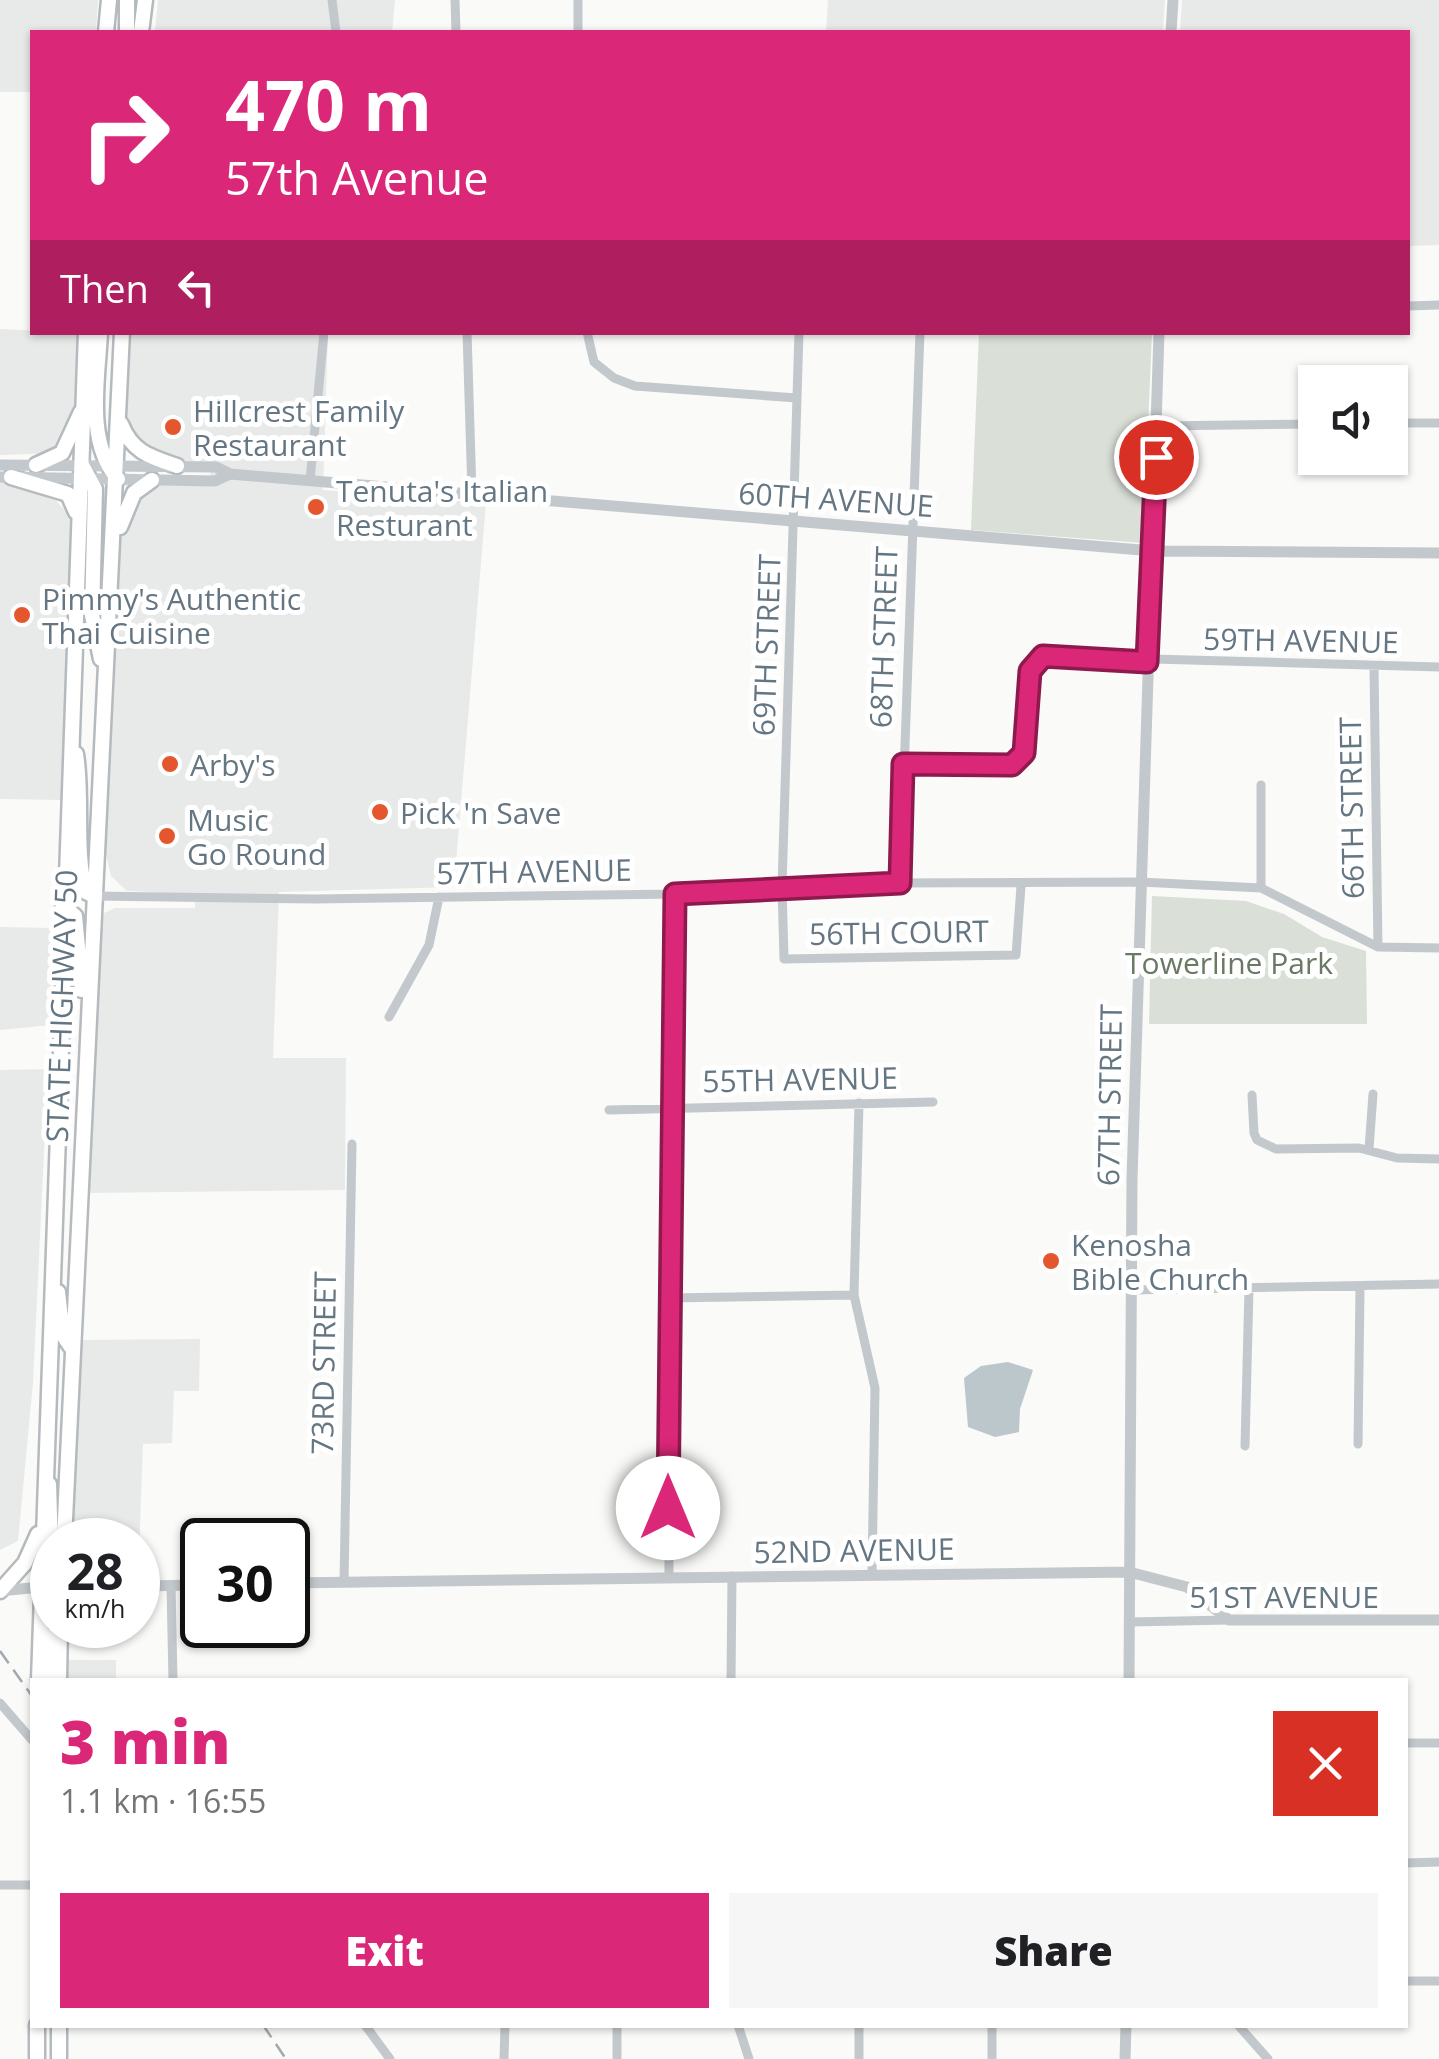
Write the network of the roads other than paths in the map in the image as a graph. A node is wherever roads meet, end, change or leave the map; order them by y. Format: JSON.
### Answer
{"nodes":[{"id":1,"x":109,"y":0,"type":"edge"},
{"id":2,"x":126,"y":0,"type":"edge"},
{"id":3,"x":145,"y":0,"type":"edge"},
{"id":4,"x":332,"y":0,"type":"edge"},
{"id":5,"x":455,"y":0,"type":"edge"},
{"id":6,"x":578,"y":0,"type":"edge"},
{"id":7,"x":1172,"y":0,"type":"edge"},
{"id":8,"x":106,"y":30,"type":"edge"},
{"id":9,"x":127,"y":30,"type":"edge"},
{"id":10,"x":141,"y":30,"type":"edge"},
{"id":11,"x":336,"y":30,"type":"edge"},
{"id":12,"x":456,"y":30,"type":"edge"},
{"id":13,"x":578,"y":30,"type":"edge"},
{"id":14,"x":1171,"y":30,"type":"edge"},
{"id":15,"x":1410,"y":306,"type":"edge"},
{"id":16,"x":1439,"y":306,"type":"edge"},
{"id":17,"x":86,"y":335,"type":"edge"},
{"id":18,"x":100,"y":335,"type":"edge"},
{"id":19,"x":122,"y":335,"type":"edge"},
{"id":20,"x":324,"y":335,"type":"edge"},
{"id":21,"x":466,"y":335,"type":"edge"},
{"id":22,"x":588,"y":335,"type":"edge"},
{"id":23,"x":799,"y":335,"type":"edge"},
{"id":24,"x":920,"y":335,"type":"edge"},
{"id":25,"x":1160,"y":335,"type":"edge"},
{"id":26,"x":798,"y":398,"type":"junction"},
{"id":27,"x":84,"y":407,"type":"junction"},
{"id":28,"x":118,"y":418,"type":"junction"},
{"id":29,"x":1408,"y":423,"type":"edge"},
{"id":30,"x":1439,"y":423,"type":"edge"},
{"id":31,"x":1298,"y":424,"type":"edge"},
{"id":32,"x":1157,"y":426,"type":"junction"},
{"id":33,"x":36,"y":464,"type":"junction"},
{"id":34,"x":0,"y":465,"type":"edge"},
{"id":35,"x":177,"y":466,"type":"junction"},
{"id":36,"x":114,"y":470,"type":"junction"},
{"id":37,"x":85,"y":474,"type":"junction"},
{"id":38,"x":230,"y":474,"type":"junction"},
{"id":39,"x":6,"y":477,"type":"edge"},
{"id":40,"x":152,"y":480,"type":"junction"},
{"id":41,"x":310,"y":480,"type":"junction"},
{"id":42,"x":472,"y":493,"type":"junction"},
{"id":43,"x":79,"y":522,"type":"junction"},
{"id":44,"x":795,"y":522,"type":"junction"},
{"id":45,"x":912,"y":529,"type":"junction"},
{"id":46,"x":1153,"y":550,"type":"junction"},
{"id":47,"x":112,"y":552,"type":"junction"},
{"id":48,"x":1439,"y":553,"type":"edge"},
{"id":49,"x":1147,"y":662,"type":"junction"},
{"id":50,"x":1439,"y":667,"type":"edge"},
{"id":51,"x":1374,"y":669,"type":"junction"},
{"id":52,"x":105,"y":682,"type":"junction"},
{"id":53,"x":72,"y":724,"type":"junction"},
{"id":54,"x":903,"y":764,"type":"junction"},
{"id":55,"x":1261,"y":784,"type":"dead end"},
{"id":56,"x":1140,"y":882,"type":"junction"},
{"id":57,"x":900,"y":883,"type":"junction"},
{"id":58,"x":1021,"y":886,"type":"junction"},
{"id":59,"x":782,"y":887,"type":"junction"},
{"id":60,"x":1261,"y":888,"type":"junction"},
{"id":61,"x":675,"y":894,"type":"junction"},
{"id":62,"x":94,"y":896,"type":"junction"},
{"id":63,"x":438,"y":897,"type":"junction"},
{"id":64,"x":64,"y":906,"type":"junction"},
{"id":65,"x":1378,"y":948,"type":"junction"},
{"id":66,"x":1439,"y":948,"type":"edge"},
{"id":67,"x":784,"y":959,"type":"joint"},
{"id":68,"x":389,"y":1017,"type":"dead end"},
{"id":69,"x":86,"y":1060,"type":"junction"},
{"id":70,"x":1252,"y":1094,"type":"dead end"},
{"id":71,"x":1373,"y":1094,"type":"dead end"},
{"id":72,"x":933,"y":1102,"type":"dead end"},
{"id":73,"x":859,"y":1103,"type":"junction"},
{"id":74,"x":670,"y":1107,"type":"junction"},
{"id":75,"x":609,"y":1110,"type":"dead end"},
{"id":76,"x":352,"y":1144,"type":"dead end"},
{"id":77,"x":1369,"y":1149,"type":"junction"},
{"id":78,"x":1439,"y":1159,"type":"edge"},
{"id":79,"x":53,"y":1262,"type":"junction"},
{"id":80,"x":1439,"y":1284,"type":"edge"},
{"id":81,"x":1248,"y":1288,"type":"junction"},
{"id":82,"x":1360,"y":1288,"type":"junction"},
{"id":83,"x":1132,"y":1290,"type":"junction"},
{"id":84,"x":854,"y":1294,"type":"junction"},
{"id":85,"x":668,"y":1298,"type":"junction"},
{"id":86,"x":73,"y":1348,"type":"junction"},
{"id":87,"x":1358,"y":1444,"type":"dead end"},
{"id":88,"x":1245,"y":1446,"type":"dead end"},
{"id":89,"x":44,"y":1454,"type":"junction"},
{"id":90,"x":42,"y":1518,"type":"edge"},
{"id":91,"x":53,"y":1518,"type":"edge"},
{"id":92,"x":66,"y":1518,"type":"edge"},
{"id":93,"x":30,"y":1552,"type":"edge"},
{"id":94,"x":1129,"y":1572,"type":"junction"},
{"id":95,"x":872,"y":1574,"type":"junction"},
{"id":96,"x":732,"y":1576,"type":"junction"},
{"id":97,"x":669,"y":1578,"type":"junction"},
{"id":98,"x":344,"y":1582,"type":"junction"},
{"id":99,"x":310,"y":1583,"type":"edge"},
{"id":100,"x":160,"y":1586,"type":"edge"},
{"id":101,"x":171,"y":1586,"type":"junction"},
{"id":102,"x":180,"y":1586,"type":"edge"},
{"id":103,"x":30,"y":1587,"type":"edge"},
{"id":104,"x":0,"y":1591,"type":"edge"},
{"id":105,"x":1229,"y":1620,"type":"junction"},
{"id":106,"x":1439,"y":1620,"type":"edge"},
{"id":107,"x":1129,"y":1622,"type":"junction"},
{"id":108,"x":42,"y":1648,"type":"edge"},
{"id":109,"x":50,"y":1648,"type":"edge"},
{"id":110,"x":60,"y":1648,"type":"edge"},
{"id":111,"x":39,"y":1678,"type":"edge"},
{"id":112,"x":51,"y":1678,"type":"edge"},
{"id":113,"x":59,"y":1678,"type":"edge"},
{"id":114,"x":173,"y":1678,"type":"edge"},
{"id":115,"x":731,"y":1678,"type":"edge"},
{"id":116,"x":1129,"y":1678,"type":"edge"},
{"id":117,"x":0,"y":1703,"type":"edge"},
{"id":118,"x":30,"y":1738,"type":"edge"},
{"id":119,"x":1408,"y":1743,"type":"edge"},
{"id":120,"x":1439,"y":1743,"type":"edge"},
{"id":121,"x":1439,"y":1862,"type":"edge"},
{"id":122,"x":1408,"y":1863,"type":"edge"},
{"id":123,"x":0,"y":1885,"type":"edge"},
{"id":124,"x":30,"y":1885,"type":"edge"},
{"id":125,"x":1408,"y":1981,"type":"edge"},
{"id":126,"x":1439,"y":1981,"type":"edge"},
{"id":127,"x":37,"y":2028,"type":"edge"},
{"id":128,"x":59,"y":2028,"type":"edge"},
{"id":129,"x":367,"y":2028,"type":"edge"},
{"id":130,"x":505,"y":2028,"type":"edge"},
{"id":131,"x":617,"y":2028,"type":"edge"},
{"id":132,"x":739,"y":2028,"type":"edge"},
{"id":133,"x":859,"y":2028,"type":"edge"},
{"id":134,"x":992,"y":2028,"type":"edge"},
{"id":135,"x":1126,"y":2028,"type":"edge"},
{"id":136,"x":1241,"y":2028,"type":"edge"},
{"id":137,"x":37,"y":2059,"type":"edge"},
{"id":138,"x":59,"y":2059,"type":"edge"},
{"id":139,"x":390,"y":2059,"type":"edge"},
{"id":140,"x":504,"y":2059,"type":"edge"},
{"id":141,"x":617,"y":2059,"type":"edge"},
{"id":142,"x":749,"y":2059,"type":"edge"},
{"id":143,"x":858,"y":2059,"type":"edge"},
{"id":144,"x":992,"y":2059,"type":"edge"},
{"id":145,"x":1125,"y":2059,"type":"edge"},
{"id":146,"x":1268,"y":2059,"type":"edge"}],
"edges":[{"from":1,"to":8,"type":"main road"},
{"from":2,"to":9,"type":"main road"},
{"from":3,"to":10,"type":"main road"},
{"from":4,"to":11,"type":"street"},
{"from":5,"to":12,"type":"street"},
{"from":6,"to":13,"type":"street"},
{"from":7,"to":14,"type":"street"},
{"from":15,"to":16,"type":"street"},
{"from":17,"to":27,"type":"main road","name":"STATE HIGHWAY 50"},
{"from":18,"to":36,"type":"main road"},
{"from":19,"to":28,"type":"main road","name":"STATE HIGHWAY 50"},
{"from":20,"to":41,"type":"street"},
{"from":21,"to":42,"type":"street"},
{"from":22,"to":26,"type":"street"},
{"from":23,"to":26,"type":"street","name":"69TH STREET"},
{"from":24,"to":45,"type":"street","name":"68TH STREET"},
{"from":25,"to":32,"type":"street","name":"67TH STREET"},
{"from":26,"to":44,"type":"street","name":"69TH STREET"},
{"from":27,"to":33,"type":"main road"},
{"from":27,"to":37,"type":"main road","name":"STATE HIGHWAY 50"},
{"from":28,"to":35,"type":"main road"},
{"from":28,"to":36,"type":"main road","name":"STATE HIGHWAY 50"},
{"from":29,"to":30,"type":"street"},
{"from":31,"to":32,"type":"street"},
{"from":32,"to":46,"type":"street","name":"67TH STREET"},
{"from":33,"to":34,"type":"street","name":"60TH AVENUE"},
{"from":33,"to":37,"type":"street","name":"60TH AVENUE"},
{"from":35,"to":36,"type":"street","name":"60TH AVENUE"},
{"from":35,"to":38,"type":"street","name":"60TH AVENUE"},
{"from":36,"to":37,"type":"street","name":"60TH AVENUE"},
{"from":36,"to":40,"type":"street","name":"60TH AVENUE"},
{"from":36,"to":47,"type":"main road","name":"STATE HIGHWAY 50"},
{"from":37,"to":39,"type":"street","name":"60TH AVENUE"},
{"from":37,"to":43,"type":"main road","name":"STATE HIGHWAY 50"},
{"from":37,"to":52,"type":"main road"},
{"from":38,"to":40,"type":"street","name":"60TH AVENUE"},
{"from":38,"to":41,"type":"street","name":"60TH AVENUE"},
{"from":39,"to":43,"type":"main road"},
{"from":40,"to":47,"type":"main road"},
{"from":41,"to":42,"type":"street","name":"60TH AVENUE"},
{"from":42,"to":44,"type":"street","name":"60TH AVENUE"},
{"from":43,"to":53,"type":"main road","name":"STATE HIGHWAY 50"},
{"from":44,"to":45,"type":"street","name":"60TH AVENUE"},
{"from":44,"to":59,"type":"street","name":"69TH STREET"},
{"from":45,"to":46,"type":"street","name":"60TH AVENUE"},
{"from":45,"to":54,"type":"street","name":"68TH STREET"},
{"from":46,"to":48,"type":"street","name":"60TH AVENUE"},
{"from":46,"to":49,"type":"street","name":"67TH STREET"},
{"from":47,"to":52,"type":"main road","name":"STATE HIGHWAY 50"},
{"from":49,"to":51,"type":"street","name":"59TH AVENUE"},
{"from":49,"to":54,"type":"street","name":"59TH AVENUE"},
{"from":49,"to":56,"type":"street","name":"67TH STREET"},
{"from":50,"to":51,"type":"street","name":"59TH AVENUE"},
{"from":51,"to":65,"type":"street","name":"66TH STREET"},
{"from":52,"to":62,"type":"main road","name":"STATE HIGHWAY 50"},
{"from":53,"to":62,"type":"main road"},
{"from":53,"to":64,"type":"main road","name":"STATE HIGHWAY 50"},
{"from":54,"to":57,"type":"street","name":"68TH STREET"},
{"from":55,"to":60,"type":"street"},
{"from":56,"to":58,"type":"street","name":"57TH AVENUE"},
{"from":56,"to":60,"type":"street","name":"57TH AVENUE"},
{"from":56,"to":83,"type":"street","name":"67TH STREET"},
{"from":57,"to":58,"type":"street","name":"57TH AVENUE"},
{"from":57,"to":59,"type":"street","name":"57TH AVENUE"},
{"from":58,"to":67,"type":"street","name":"56TH COURT"},
{"from":59,"to":61,"type":"street","name":"57TH AVENUE"},
{"from":59,"to":67,"type":"street","name":"69TH STREET"},
{"from":60,"to":65,"type":"street","name":"57TH AVENUE"},
{"from":61,"to":63,"type":"street","name":"57TH AVENUE"},
{"from":61,"to":74,"type":"street"},
{"from":62,"to":63,"type":"street","name":"57TH AVENUE"},
{"from":62,"to":69,"type":"main road","name":"STATE HIGHWAY 50"},
{"from":63,"to":68,"type":"street"},
{"from":64,"to":69,"type":"main road"},
{"from":64,"to":79,"type":"main road","name":"STATE HIGHWAY 50"},
{"from":65,"to":66,"type":"street","name":"57TH AVENUE"},
{"from":69,"to":86,"type":"main road","name":"STATE HIGHWAY 50"},
{"from":70,"to":77,"type":"street"},
{"from":71,"to":77,"type":"street"},
{"from":72,"to":73,"type":"street","name":"55TH AVENUE"},
{"from":73,"to":74,"type":"street","name":"55TH AVENUE"},
{"from":73,"to":84,"type":"street"},
{"from":74,"to":75,"type":"street","name":"55TH AVENUE"},
{"from":74,"to":85,"type":"street"},
{"from":76,"to":98,"type":"street","name":"73RD STREET"},
{"from":77,"to":78,"type":"street"},
{"from":79,"to":86,"type":"main road"},
{"from":79,"to":89,"type":"main road","name":"STATE HIGHWAY 50"},
{"from":80,"to":82,"type":"street"},
{"from":81,"to":82,"type":"street"},
{"from":81,"to":83,"type":"street"},
{"from":81,"to":88,"type":"street"},
{"from":82,"to":87,"type":"street"},
{"from":83,"to":94,"type":"street","name":"67TH STREET"},
{"from":84,"to":85,"type":"street"},
{"from":84,"to":95,"type":"street"},
{"from":85,"to":97,"type":"street"},
{"from":86,"to":92,"type":"main road","name":"STATE HIGHWAY 50"},
{"from":89,"to":90,"type":"main road","name":"STATE HIGHWAY 50"},
{"from":89,"to":91,"type":"main road"},
{"from":93,"to":104,"type":"main road"},
{"from":94,"to":95,"type":"street","name":"52ND AVENUE"},
{"from":94,"to":105,"type":"street","name":"52ND AVENUE"},
{"from":94,"to":107,"type":"street","name":"67TH STREET"},
{"from":95,"to":96,"type":"street","name":"52ND AVENUE"},
{"from":96,"to":97,"type":"street","name":"52ND AVENUE"},
{"from":96,"to":115,"type":"street"},
{"from":97,"to":98,"type":"street","name":"52ND AVENUE"},
{"from":98,"to":99,"type":"street","name":"52ND AVENUE"},
{"from":100,"to":101,"type":"street"},
{"from":101,"to":102,"type":"street"},
{"from":101,"to":114,"type":"street"},
{"from":103,"to":104,"type":"street"},
{"from":105,"to":106,"type":"street","name":"51ST AVENUE"},
{"from":105,"to":107,"type":"street","name":"51ST AVENUE"},
{"from":107,"to":116,"type":"street","name":"67TH STREET"},
{"from":108,"to":111,"type":"main road","name":"STATE HIGHWAY 50"},
{"from":109,"to":112,"type":"main road"},
{"from":110,"to":113,"type":"main road"},
{"from":117,"to":118,"type":"street"},
{"from":119,"to":120,"type":"street"},
{"from":121,"to":122,"type":"street"},
{"from":123,"to":124,"type":"street"},
{"from":125,"to":126,"type":"street"},
{"from":127,"to":137,"type":"main road"},
{"from":128,"to":138,"type":"main road"},
{"from":129,"to":139,"type":"street"},
{"from":130,"to":140,"type":"street"},
{"from":131,"to":141,"type":"street"},
{"from":132,"to":142,"type":"street"},
{"from":133,"to":143,"type":"street"},
{"from":134,"to":144,"type":"street"},
{"from":135,"to":145,"type":"street"},
{"from":136,"to":146,"type":"street"}]}
